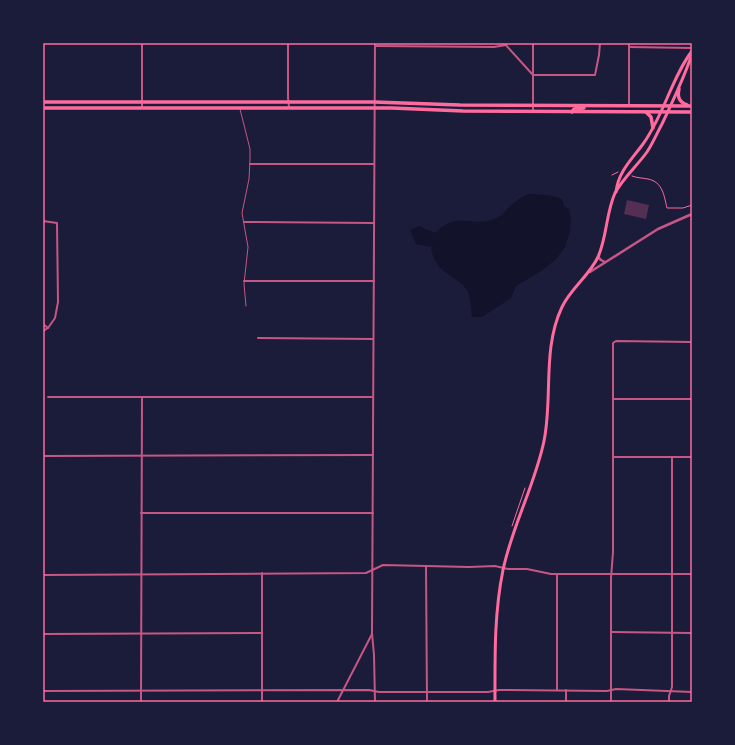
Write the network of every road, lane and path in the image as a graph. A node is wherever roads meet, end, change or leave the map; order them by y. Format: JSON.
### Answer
{"nodes":[{"id":1,"x":142,"y":43,"type":"edge"},
{"id":2,"x":288,"y":43,"type":"edge"},
{"id":3,"x":375,"y":43,"type":"edge"},
{"id":4,"x":533,"y":43,"type":"edge"},
{"id":5,"x":600,"y":43,"type":"edge"},
{"id":6,"x":629,"y":43,"type":"edge"},
{"id":7,"x":505,"y":44,"type":"edge"},
{"id":8,"x":375,"y":46,"type":"junction"},
{"id":9,"x":629,"y":47,"type":"junction"},
{"id":10,"x":692,"y":49,"type":"edge"},
{"id":11,"x":692,"y":54,"type":"edge"},
{"id":12,"x":533,"y":75,"type":"junction"},
{"id":13,"x":679,"y":89,"type":"junction"},
{"id":14,"x":43,"y":102,"type":"edge"},
{"id":15,"x":142,"y":102,"type":"junction"},
{"id":16,"x":288,"y":102,"type":"junction"},
{"id":17,"x":374,"y":102,"type":"junction"},
{"id":18,"x":533,"y":105,"type":"junction"},
{"id":19,"x":609,"y":105,"type":"junction"},
{"id":20,"x":629,"y":105,"type":"junction"},
{"id":21,"x":664,"y":106,"type":"junction"},
{"id":22,"x":671,"y":106,"type":"junction"},
{"id":23,"x":690,"y":106,"type":"edge"},
{"id":24,"x":43,"y":108,"type":"edge"},
{"id":25,"x":289,"y":108,"type":"junction"},
{"id":26,"x":374,"y":108,"type":"junction"},
{"id":27,"x":142,"y":109,"type":"junction"},
{"id":28,"x":240,"y":109,"type":"junction"},
{"id":29,"x":533,"y":111,"type":"junction"},
{"id":30,"x":572,"y":112,"type":"junction"},
{"id":31,"x":645,"y":112,"type":"junction"},
{"id":32,"x":661,"y":112,"type":"junction"},
{"id":33,"x":668,"y":112,"type":"junction"},
{"id":34,"x":692,"y":112,"type":"edge"},
{"id":35,"x":653,"y":128,"type":"junction"},
{"id":36,"x":250,"y":164,"type":"junction"},
{"id":37,"x":374,"y":164,"type":"junction"},
{"id":38,"x":619,"y":172,"type":"dead end"},
{"id":39,"x":612,"y":175,"type":"dead end"},
{"id":40,"x":631,"y":176,"type":"dead end"},
{"id":41,"x":616,"y":192,"type":"junction"},
{"id":42,"x":692,"y":205,"type":"edge"},
{"id":43,"x":692,"y":214,"type":"edge"},
{"id":44,"x":43,"y":221,"type":"edge"},
{"id":45,"x":244,"y":222,"type":"junction"},
{"id":46,"x":374,"y":223,"type":"junction"},
{"id":47,"x":598,"y":257,"type":"junction"},
{"id":48,"x":606,"y":262,"type":"junction"},
{"id":49,"x":588,"y":272,"type":"junction"},
{"id":50,"x":244,"y":281,"type":"junction"},
{"id":51,"x":374,"y":281,"type":"junction"},
{"id":52,"x":246,"y":306,"type":"dead end"},
{"id":53,"x":43,"y":324,"type":"edge"},
{"id":54,"x":48,"y":328,"type":"junction"},
{"id":55,"x":43,"y":331,"type":"edge"},
{"id":56,"x":258,"y":338,"type":"dead end"},
{"id":57,"x":373,"y":339,"type":"junction"},
{"id":58,"x":692,"y":342,"type":"edge"},
{"id":59,"x":48,"y":397,"type":"dead end"},
{"id":60,"x":142,"y":397,"type":"junction"},
{"id":61,"x":373,"y":397,"type":"junction"},
{"id":62,"x":613,"y":399,"type":"junction"},
{"id":63,"x":692,"y":399,"type":"edge"},
{"id":64,"x":142,"y":455,"type":"junction"},
{"id":65,"x":373,"y":455,"type":"junction"},
{"id":66,"x":43,"y":456,"type":"edge"},
{"id":67,"x":613,"y":457,"type":"junction"},
{"id":68,"x":672,"y":457,"type":"junction"},
{"id":69,"x":692,"y":457,"type":"edge"},
{"id":70,"x":141,"y":513,"type":"junction"},
{"id":71,"x":373,"y":513,"type":"junction"},
{"id":72,"x":426,"y":566,"type":"junction"},
{"id":73,"x":504,"y":568,"type":"junction"},
{"id":74,"x":373,"y":570,"type":"junction"},
{"id":75,"x":262,"y":573,"type":"junction"},
{"id":76,"x":141,"y":574,"type":"junction"},
{"id":77,"x":557,"y":574,"type":"junction"},
{"id":78,"x":611,"y":574,"type":"junction"},
{"id":79,"x":672,"y":574,"type":"junction"},
{"id":80,"x":692,"y":574,"type":"edge"},
{"id":81,"x":43,"y":575,"type":"edge"},
{"id":82,"x":611,"y":632,"type":"junction"},
{"id":83,"x":141,"y":633,"type":"junction"},
{"id":84,"x":262,"y":633,"type":"junction"},
{"id":85,"x":372,"y":633,"type":"junction"},
{"id":86,"x":672,"y":633,"type":"junction"},
{"id":87,"x":692,"y":633,"type":"edge"},
{"id":88,"x":43,"y":634,"type":"edge"},
{"id":89,"x":262,"y":690,"type":"junction"},
{"id":90,"x":343,"y":690,"type":"junction"},
{"id":91,"x":557,"y":690,"type":"junction"},
{"id":92,"x":566,"y":690,"type":"junction"},
{"id":93,"x":611,"y":690,"type":"junction"},
{"id":94,"x":43,"y":691,"type":"edge"},
{"id":95,"x":141,"y":691,"type":"junction"},
{"id":96,"x":375,"y":691,"type":"junction"},
{"id":97,"x":495,"y":691,"type":"junction"},
{"id":98,"x":427,"y":692,"type":"junction"},
{"id":99,"x":670,"y":692,"type":"junction"},
{"id":100,"x":692,"y":692,"type":"edge"},
{"id":101,"x":141,"y":702,"type":"edge"},
{"id":102,"x":262,"y":702,"type":"edge"},
{"id":103,"x":337,"y":702,"type":"edge"},
{"id":104,"x":375,"y":702,"type":"edge"},
{"id":105,"x":427,"y":702,"type":"edge"},
{"id":106,"x":495,"y":702,"type":"edge"},
{"id":107,"x":566,"y":702,"type":"edge"},
{"id":108,"x":611,"y":702,"type":"edge"},
{"id":109,"x":669,"y":702,"type":"edge"}],
"edges":[{"from":1,"to":15,"type":"street"},
{"from":2,"to":16,"type":"street"},
{"from":3,"to":8,"type":"street"},
{"from":4,"to":12,"type":"street"},
{"from":5,"to":12,"type":"street"},
{"from":6,"to":9,"type":"street"},
{"from":7,"to":8,"type":"street"},
{"from":7,"to":12,"type":"street"},
{"from":8,"to":17,"type":"street"},
{"from":9,"to":10,"type":"street"},
{"from":9,"to":20,"type":"street"},
{"from":10,"to":21,"type":"main road"},
{"from":11,"to":13,"type":"main road"},
{"from":12,"to":18,"type":"street"},
{"from":13,"to":22,"type":"main road"},
{"from":13,"to":23,"type":"main road"},
{"from":14,"to":15,"type":"main road"},
{"from":15,"to":16,"type":"main road"},
{"from":15,"to":27,"type":"street"},
{"from":16,"to":17,"type":"main road"},
{"from":16,"to":25,"type":"street"},
{"from":17,"to":18,"type":"main road"},
{"from":17,"to":26,"type":"street"},
{"from":18,"to":19,"type":"main road"},
{"from":18,"to":29,"type":"street"},
{"from":19,"to":20,"type":"main road"},
{"from":19,"to":30,"type":"main road"},
{"from":20,"to":21,"type":"main road"},
{"from":21,"to":22,"type":"main road"},
{"from":21,"to":32,"type":"main road"},
{"from":22,"to":23,"type":"main road"},
{"from":22,"to":33,"type":"main road"},
{"from":24,"to":27,"type":"main road"},
{"from":25,"to":26,"type":"main road"},
{"from":25,"to":28,"type":"main road"},
{"from":26,"to":29,"type":"main road"},
{"from":26,"to":37,"type":"street"},
{"from":27,"to":28,"type":"main road"},
{"from":28,"to":36,"type":"lane"},
{"from":29,"to":30,"type":"main road"},
{"from":30,"to":31,"type":"main road"},
{"from":31,"to":32,"type":"main road"},
{"from":31,"to":35,"type":"main road"},
{"from":32,"to":33,"type":"main road"},
{"from":32,"to":35,"type":"main road"},
{"from":33,"to":34,"type":"main road"},
{"from":33,"to":41,"type":"main road"},
{"from":35,"to":41,"type":"main road"},
{"from":36,"to":37,"type":"street"},
{"from":36,"to":45,"type":"lane"},
{"from":37,"to":46,"type":"street"},
{"from":38,"to":39,"type":"path"},
{"from":40,"to":42,"type":"path"},
{"from":41,"to":47,"type":"main road"},
{"from":43,"to":48,"type":"street"},
{"from":44,"to":54,"type":"street"},
{"from":45,"to":46,"type":"street"},
{"from":45,"to":50,"type":"lane"},
{"from":46,"to":51,"type":"street"},
{"from":47,"to":48,"type":"street"},
{"from":47,"to":49,"type":"main road"},
{"from":48,"to":49,"type":"street"},
{"from":49,"to":73,"type":"main road"},
{"from":50,"to":51,"type":"street"},
{"from":50,"to":52,"type":"lane"},
{"from":51,"to":57,"type":"street"},
{"from":53,"to":54,"type":"street"},
{"from":54,"to":55,"type":"street"},
{"from":56,"to":57,"type":"street"},
{"from":57,"to":61,"type":"street"},
{"from":58,"to":62,"type":"street"},
{"from":59,"to":60,"type":"street"},
{"from":60,"to":61,"type":"street"},
{"from":60,"to":64,"type":"street"},
{"from":61,"to":65,"type":"street"},
{"from":62,"to":63,"type":"street"},
{"from":62,"to":67,"type":"street"},
{"from":64,"to":65,"type":"street"},
{"from":64,"to":66,"type":"street"},
{"from":64,"to":70,"type":"street"},
{"from":65,"to":71,"type":"street"},
{"from":67,"to":68,"type":"street"},
{"from":67,"to":78,"type":"street"},
{"from":68,"to":69,"type":"street"},
{"from":68,"to":79,"type":"street"},
{"from":70,"to":71,"type":"street"},
{"from":70,"to":76,"type":"street"},
{"from":71,"to":74,"type":"street"},
{"from":72,"to":73,"type":"street"},
{"from":72,"to":74,"type":"street"},
{"from":72,"to":98,"type":"street"},
{"from":73,"to":77,"type":"street"},
{"from":73,"to":97,"type":"main road"},
{"from":74,"to":75,"type":"street"},
{"from":74,"to":85,"type":"street"},
{"from":75,"to":76,"type":"street"},
{"from":75,"to":84,"type":"street"},
{"from":76,"to":81,"type":"street"},
{"from":76,"to":83,"type":"street"},
{"from":77,"to":78,"type":"street"},
{"from":77,"to":91,"type":"street"},
{"from":78,"to":79,"type":"street"},
{"from":78,"to":82,"type":"street"},
{"from":79,"to":80,"type":"street"},
{"from":79,"to":86,"type":"street"},
{"from":82,"to":86,"type":"street"},
{"from":82,"to":93,"type":"street"},
{"from":83,"to":84,"type":"street"},
{"from":83,"to":88,"type":"street"},
{"from":83,"to":95,"type":"street"},
{"from":84,"to":89,"type":"street"},
{"from":85,"to":90,"type":"street"},
{"from":85,"to":96,"type":"street"},
{"from":86,"to":87,"type":"street"},
{"from":86,"to":99,"type":"street"},
{"from":89,"to":90,"type":"street"},
{"from":89,"to":95,"type":"street"},
{"from":89,"to":102,"type":"street"},
{"from":90,"to":96,"type":"street"},
{"from":90,"to":103,"type":"street"},
{"from":91,"to":92,"type":"street"},
{"from":91,"to":97,"type":"street"},
{"from":92,"to":93,"type":"street"},
{"from":92,"to":107,"type":"street"},
{"from":93,"to":99,"type":"street"},
{"from":93,"to":108,"type":"street"},
{"from":94,"to":95,"type":"street"},
{"from":95,"to":101,"type":"street"},
{"from":96,"to":98,"type":"street"},
{"from":96,"to":104,"type":"street"},
{"from":97,"to":98,"type":"street"},
{"from":97,"to":106,"type":"main road"},
{"from":98,"to":105,"type":"street"},
{"from":99,"to":100,"type":"street"},
{"from":99,"to":109,"type":"street"}]}
